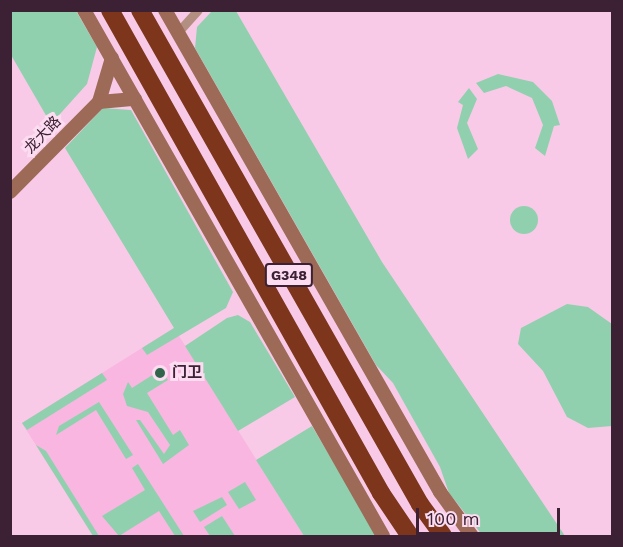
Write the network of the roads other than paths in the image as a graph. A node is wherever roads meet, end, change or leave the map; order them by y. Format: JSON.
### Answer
{"nodes":[{"id":1,"x":84,"y":10,"type":"edge"},
{"id":2,"x":140,"y":10,"type":"edge"},
{"id":3,"x":165,"y":10,"type":"edge"},
{"id":4,"x":198,"y":10,"type":"edge"},
{"id":5,"x":111,"y":14,"type":"edge"},
{"id":6,"x":177,"y":33,"type":"junction"},
{"id":7,"x":112,"y":58,"type":"junction"},
{"id":8,"x":135,"y":99,"type":"junction"},
{"id":9,"x":99,"y":102,"type":"junction"},
{"id":10,"x":10,"y":192,"type":"edge"},
{"id":11,"x":381,"y":493,"type":"junction"},
{"id":12,"x":383,"y":537,"type":"edge"},
{"id":13,"x":399,"y":537,"type":"edge"},
{"id":14,"x":410,"y":537,"type":"edge"},
{"id":15,"x":443,"y":537,"type":"edge"},
{"id":16,"x":472,"y":537,"type":"edge"}],
"edges":[{"from":1,"to":7,"type":"street"},
{"from":2,"to":15,"type":"highway","number":"G348"},
{"from":3,"to":6,"type":"street"},
{"from":4,"to":6,"type":"street"},
{"from":5,"to":11,"type":"highway","number":"G348"},
{"from":6,"to":16,"type":"street"},
{"from":7,"to":8,"type":"street"},
{"from":7,"to":9,"type":"street"},
{"from":8,"to":9,"type":"street"},
{"from":8,"to":12,"type":"street"},
{"from":9,"to":10,"type":"street","name":"龙大路"},
{"from":11,"to":13,"type":"street"},
{"from":11,"to":14,"type":"highway","number":"G348"}]}
